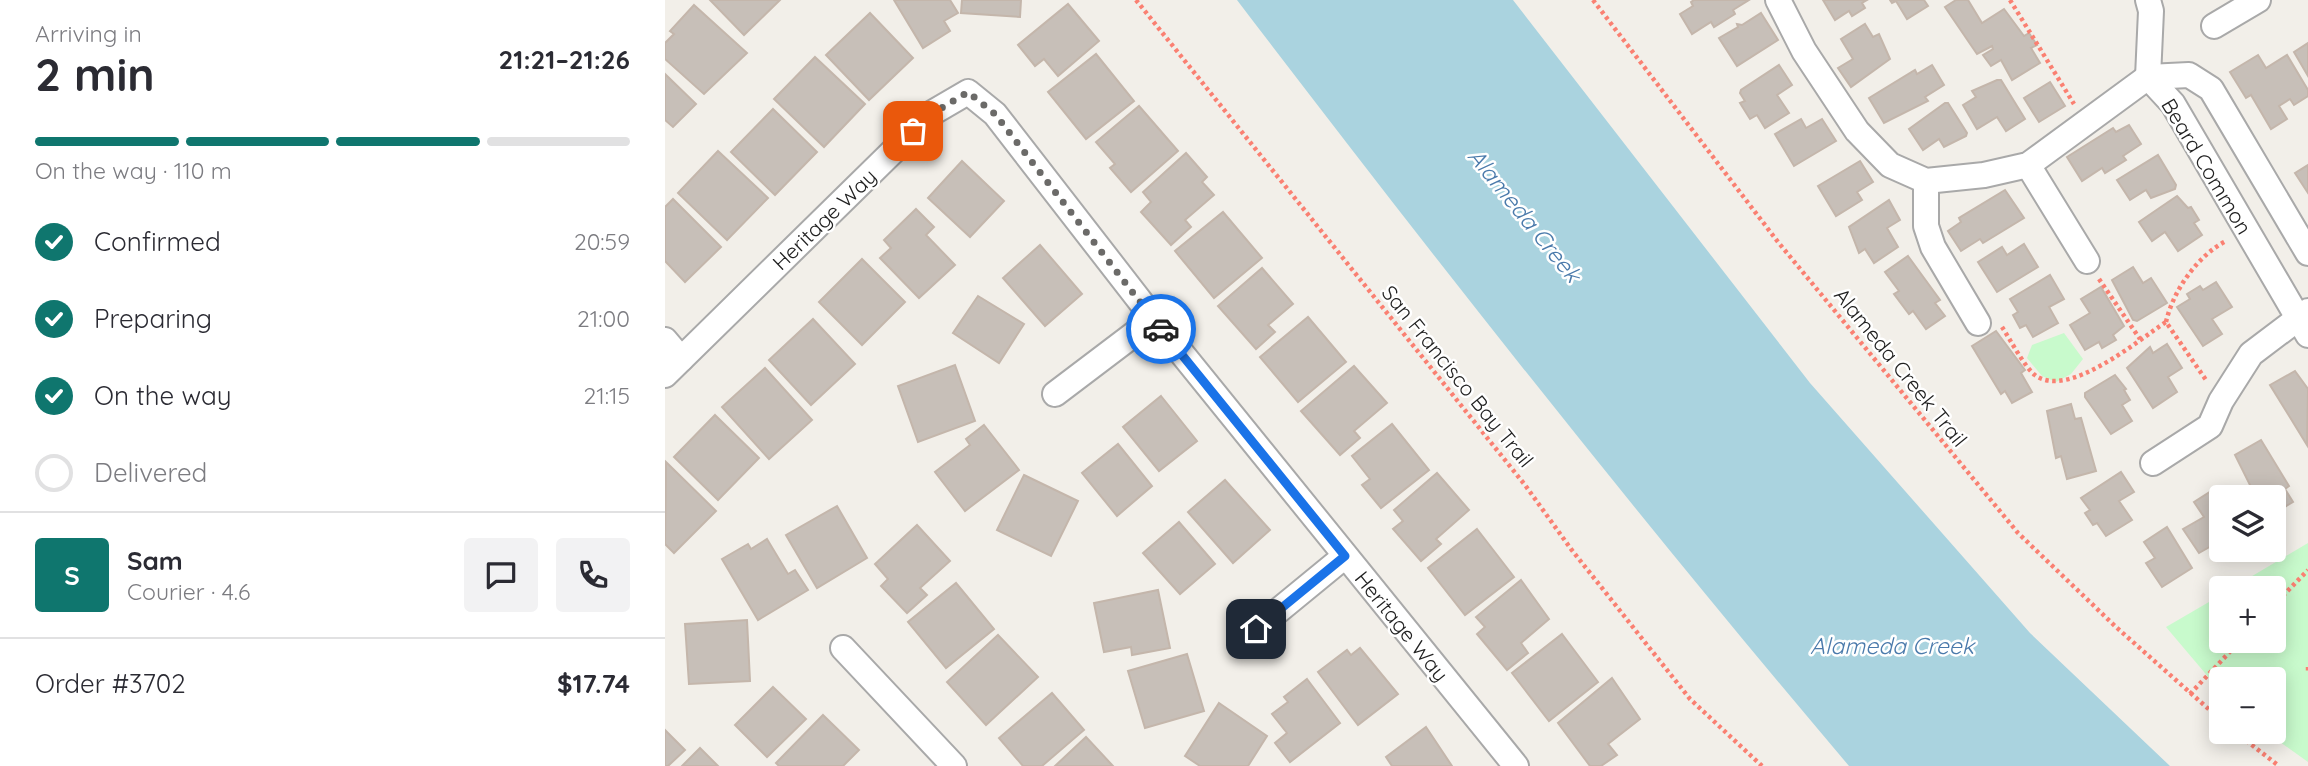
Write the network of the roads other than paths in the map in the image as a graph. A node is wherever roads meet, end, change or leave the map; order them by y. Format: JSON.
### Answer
{"nodes":[{"id":1,"x":1778,"y":0,"type":"edge"},
{"id":2,"x":2148,"y":0,"type":"edge"},
{"id":3,"x":2258,"y":0,"type":"edge"},
{"id":4,"x":2214,"y":26,"type":"dead end"},
{"id":5,"x":2148,"y":77,"type":"junction"},
{"id":6,"x":2028,"y":165,"type":"junction"},
{"id":7,"x":1926,"y":181,"type":"junction"},
{"id":8,"x":2308,"y":253,"type":"edge"},
{"id":9,"x":2087,"y":261,"type":"road end"},
{"id":10,"x":1154,"y":319,"type":"junction"},
{"id":11,"x":2305,"y":322,"type":"edge"},
{"id":12,"x":1978,"y":323,"type":"road end"},
{"id":13,"x":665,"y":340,"type":"edge"},
{"id":14,"x":673,"y":367,"type":"edge"},
{"id":15,"x":1055,"y":394,"type":"dead end"},
{"id":16,"x":2153,"y":463,"type":"dead end"},
{"id":17,"x":1345,"y":556,"type":"junction"},
{"id":18,"x":1256,"y":629,"type":"dead end"},
{"id":19,"x":843,"y":648,"type":"dead end"},
{"id":20,"x":954,"y":766,"type":"edge"},
{"id":21,"x":1516,"y":766,"type":"edge"}],
"edges":[{"from":1,"to":7,"type":"street"},
{"from":2,"to":5,"type":"street"},
{"from":3,"to":4,"type":"street"},
{"from":5,"to":6,"type":"street"},
{"from":5,"to":8,"type":"street","name":"Beard Common"},
{"from":5,"to":11,"type":"street","name":"Beard Common"},
{"from":6,"to":7,"type":"street"},
{"from":6,"to":9,"type":"street"},
{"from":7,"to":12,"type":"street"},
{"from":10,"to":14,"type":"street","name":"Heritage Way"},
{"from":10,"to":15,"type":"street"},
{"from":10,"to":17,"type":"street","name":"Heritage Way"},
{"from":11,"to":16,"type":"street"},
{"from":13,"to":14,"type":"street"},
{"from":17,"to":18,"type":"street"},
{"from":17,"to":21,"type":"street","name":"Heritage Way"},
{"from":19,"to":20,"type":"street"}]}
